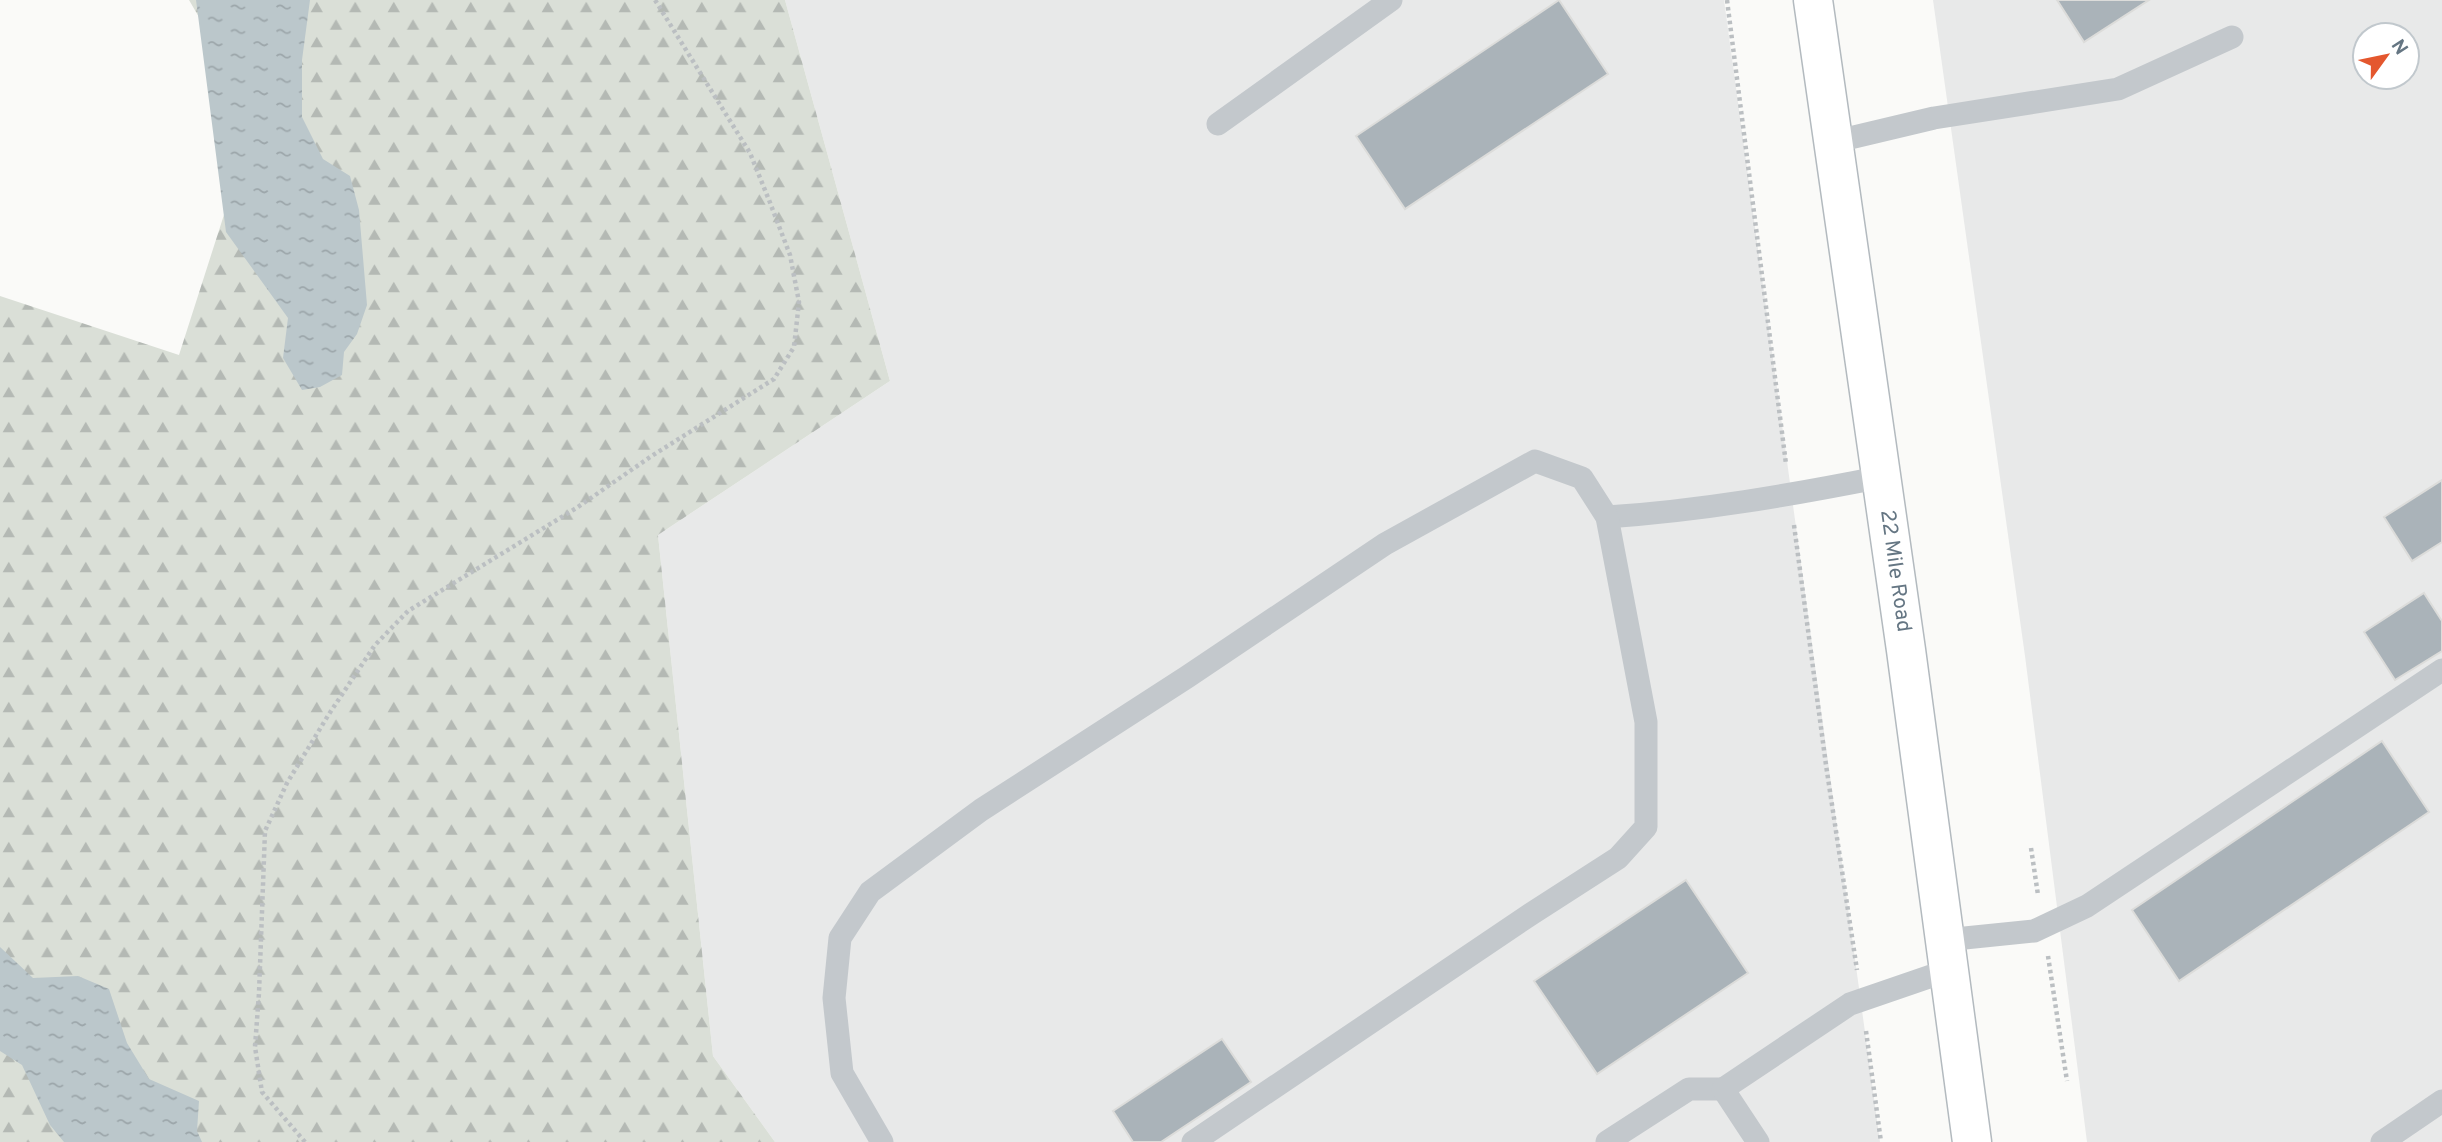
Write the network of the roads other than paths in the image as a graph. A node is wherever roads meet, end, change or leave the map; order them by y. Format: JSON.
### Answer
{"nodes":[{"id":1,"x":1391,"y":0,"type":"edge"},
{"id":2,"x":1813,"y":0,"type":"edge"},
{"id":3,"x":2232,"y":37,"type":"dead end"},
{"id":4,"x":1218,"y":124,"type":"dead end"},
{"id":5,"x":1833,"y":142,"type":"junction"},
{"id":6,"x":1881,"y":477,"type":"junction"},
{"id":7,"x":1606,"y":517,"type":"junction"},
{"id":8,"x":2442,"y":670,"type":"edge"},
{"id":9,"x":1947,"y":955,"type":"junction"},
{"id":10,"x":1723,"y":1089,"type":"junction"},
{"id":11,"x":2442,"y":1101,"type":"edge"},
{"id":12,"x":882,"y":1142,"type":"edge"},
{"id":13,"x":1193,"y":1142,"type":"edge"},
{"id":14,"x":1607,"y":1142,"type":"edge"},
{"id":15,"x":1759,"y":1142,"type":"edge"},
{"id":16,"x":1972,"y":1142,"type":"edge"},
{"id":17,"x":2382,"y":1142,"type":"edge"}],
"edges":[{"from":1,"to":4,"type":"lane"},
{"from":2,"to":5,"type":"street","name":"22 Mile Road"},
{"from":3,"to":5,"type":"lane"},
{"from":5,"to":6,"type":"street","name":"22 Mile Road"},
{"from":6,"to":7,"type":"lane"},
{"from":6,"to":9,"type":"street","name":"22 Mile Road"},
{"from":7,"to":12,"type":"lane"},
{"from":7,"to":13,"type":"lane"},
{"from":8,"to":9,"type":"lane"},
{"from":9,"to":10,"type":"lane"},
{"from":9,"to":16,"type":"street","name":"22 Mile Road"},
{"from":10,"to":14,"type":"lane"},
{"from":10,"to":15,"type":"lane"},
{"from":11,"to":17,"type":"lane"}]}
